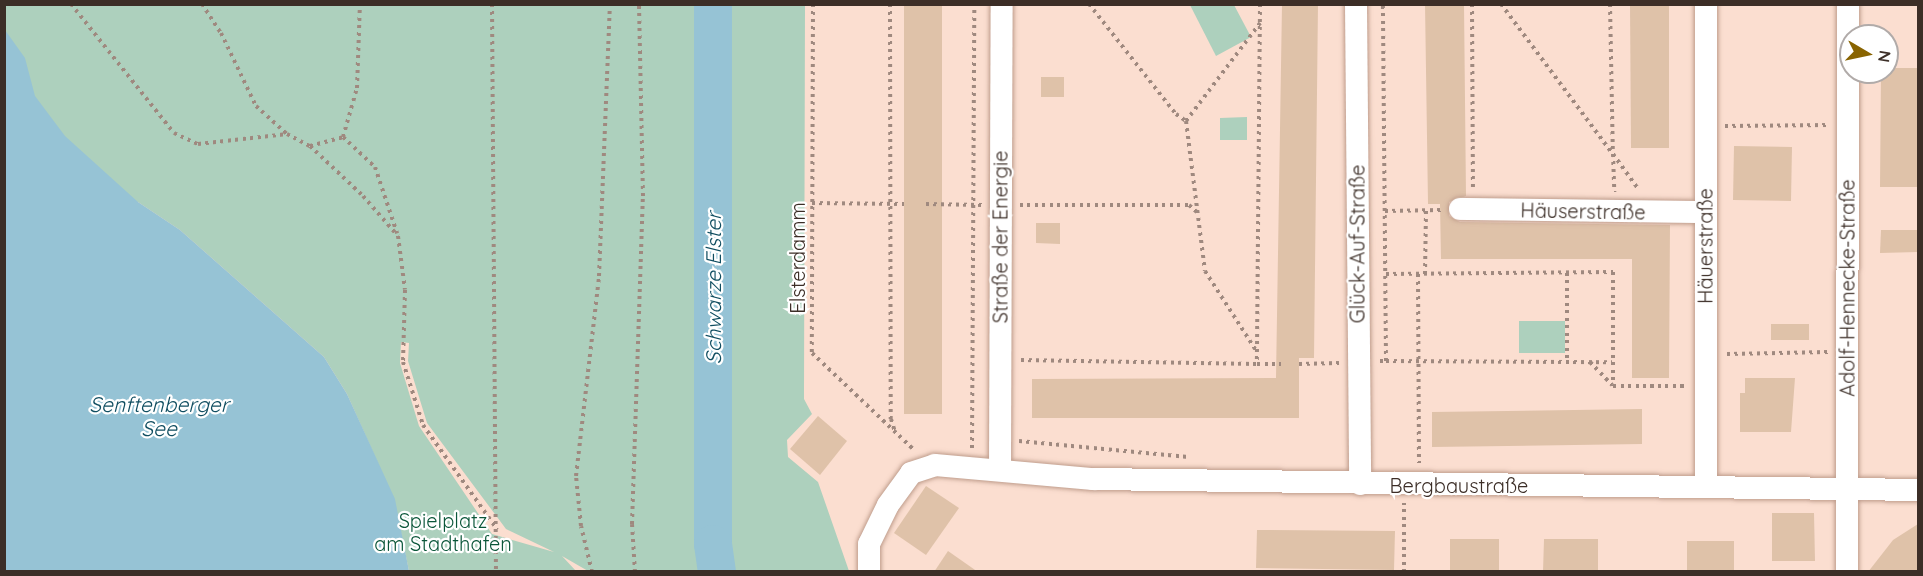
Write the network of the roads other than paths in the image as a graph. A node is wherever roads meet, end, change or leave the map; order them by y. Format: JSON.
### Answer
{"nodes":[{"id":1,"x":1002,"y":4,"type":"edge"},
{"id":2,"x":1356,"y":4,"type":"edge"},
{"id":3,"x":1706,"y":4,"type":"edge"},
{"id":4,"x":1848,"y":4,"type":"edge"},
{"id":5,"x":1459,"y":210,"type":"road end"},
{"id":6,"x":1706,"y":212,"type":"junction"},
{"id":7,"x":1000,"y":469,"type":"junction"},
{"id":8,"x":1360,"y":484,"type":"junction"},
{"id":9,"x":1706,"y":487,"type":"junction"},
{"id":10,"x":1847,"y":490,"type":"junction"},
{"id":11,"x":1918,"y":490,"type":"edge"},
{"id":12,"x":869,"y":572,"type":"edge"},
{"id":13,"x":1847,"y":572,"type":"edge"}],
"edges":[{"from":1,"to":7,"type":"street","name":"Straße der Energie"},
{"from":2,"to":8,"type":"street","name":"Glück-Auf-Straße"},
{"from":3,"to":6,"type":"street","name":"Häuerstraße"},
{"from":4,"to":10,"type":"street","name":"Adolf-Hennecke-Straße"},
{"from":5,"to":6,"type":"street","name":"Häuserstraße"},
{"from":6,"to":9,"type":"street","name":"Häuerstraße"},
{"from":7,"to":8,"type":"street","name":"Bergbaustraße"},
{"from":7,"to":12,"type":"street","name":"Bergbaustraße"},
{"from":8,"to":9,"type":"street","name":"Bergbaustraße"},
{"from":9,"to":10,"type":"street","name":"Bergbaustraße"},
{"from":10,"to":11,"type":"street","name":"Bergbaustraße"},
{"from":10,"to":13,"type":"street","name":"Adolf-Hennecke-Straße"}]}
